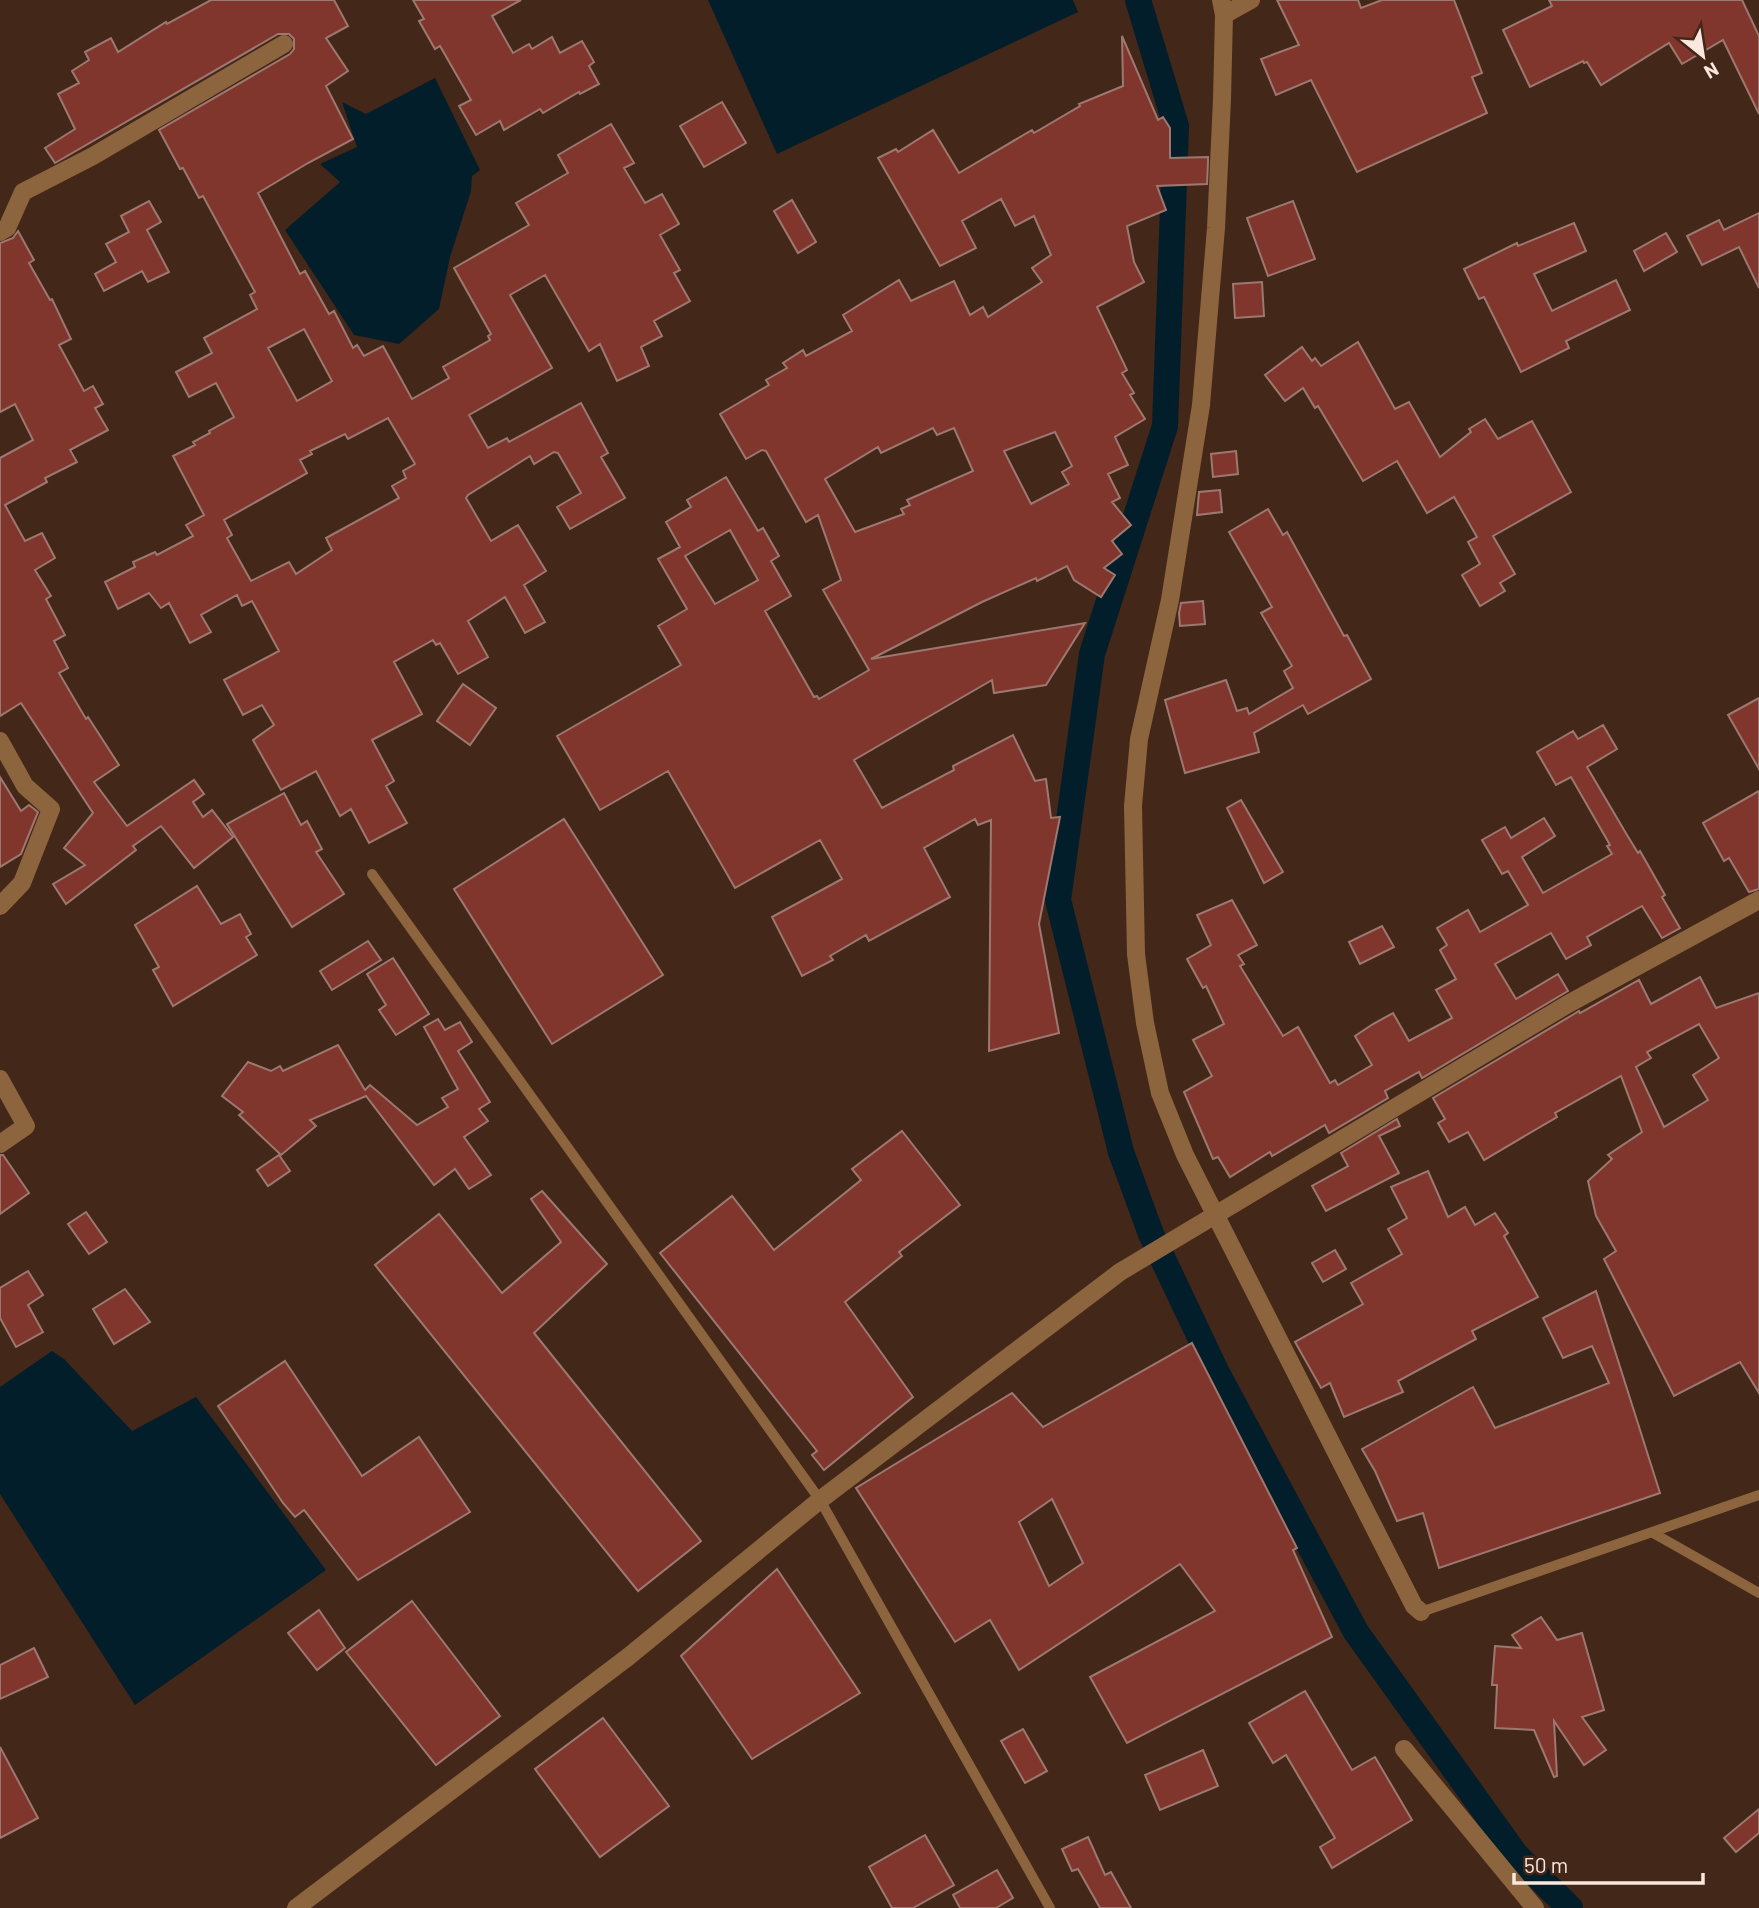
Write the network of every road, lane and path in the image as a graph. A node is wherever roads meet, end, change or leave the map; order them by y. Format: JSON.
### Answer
{"nodes":[{"id":1,"x":1251,"y":0,"type":"edge"},
{"id":2,"x":1222,"y":7,"type":"edge"},
{"id":3,"x":284,"y":44,"type":"dead end"},
{"id":4,"x":0,"y":232,"type":"edge"},
{"id":5,"x":0,"y":741,"type":"edge"},
{"id":6,"x":372,"y":874,"type":"dead end"},
{"id":7,"x":1759,"y":900,"type":"edge"},
{"id":8,"x":0,"y":906,"type":"edge"},
{"id":9,"x":0,"y":1079,"type":"edge"},
{"id":10,"x":0,"y":1144,"type":"edge"},
{"id":11,"x":1215,"y":1216,"type":"junction"},
{"id":12,"x":1759,"y":1495,"type":"edge"},
{"id":13,"x":820,"y":1500,"type":"junction"},
{"id":14,"x":1653,"y":1533,"type":"junction"},
{"id":15,"x":1759,"y":1593,"type":"edge"},
{"id":16,"x":1421,"y":1612,"type":"joint"},
{"id":17,"x":1404,"y":1749,"type":"dead end"},
{"id":18,"x":296,"y":1908,"type":"edge"},
{"id":19,"x":1050,"y":1908,"type":"edge"},
{"id":20,"x":1535,"y":1908,"type":"edge"}],
"edges":[{"from":1,"to":2,"type":"street"},
{"from":2,"to":11,"type":"street"},
{"from":3,"to":4,"type":"street"},
{"from":5,"to":8,"type":"street"},
{"from":6,"to":13,"type":"lane"},
{"from":7,"to":11,"type":"street"},
{"from":9,"to":10,"type":"street"},
{"from":11,"to":13,"type":"street"},
{"from":11,"to":16,"type":"street"},
{"from":12,"to":14,"type":"lane"},
{"from":13,"to":18,"type":"street"},
{"from":13,"to":19,"type":"lane"},
{"from":14,"to":15,"type":"lane"},
{"from":14,"to":16,"type":"lane"},
{"from":17,"to":20,"type":"street"}]}
